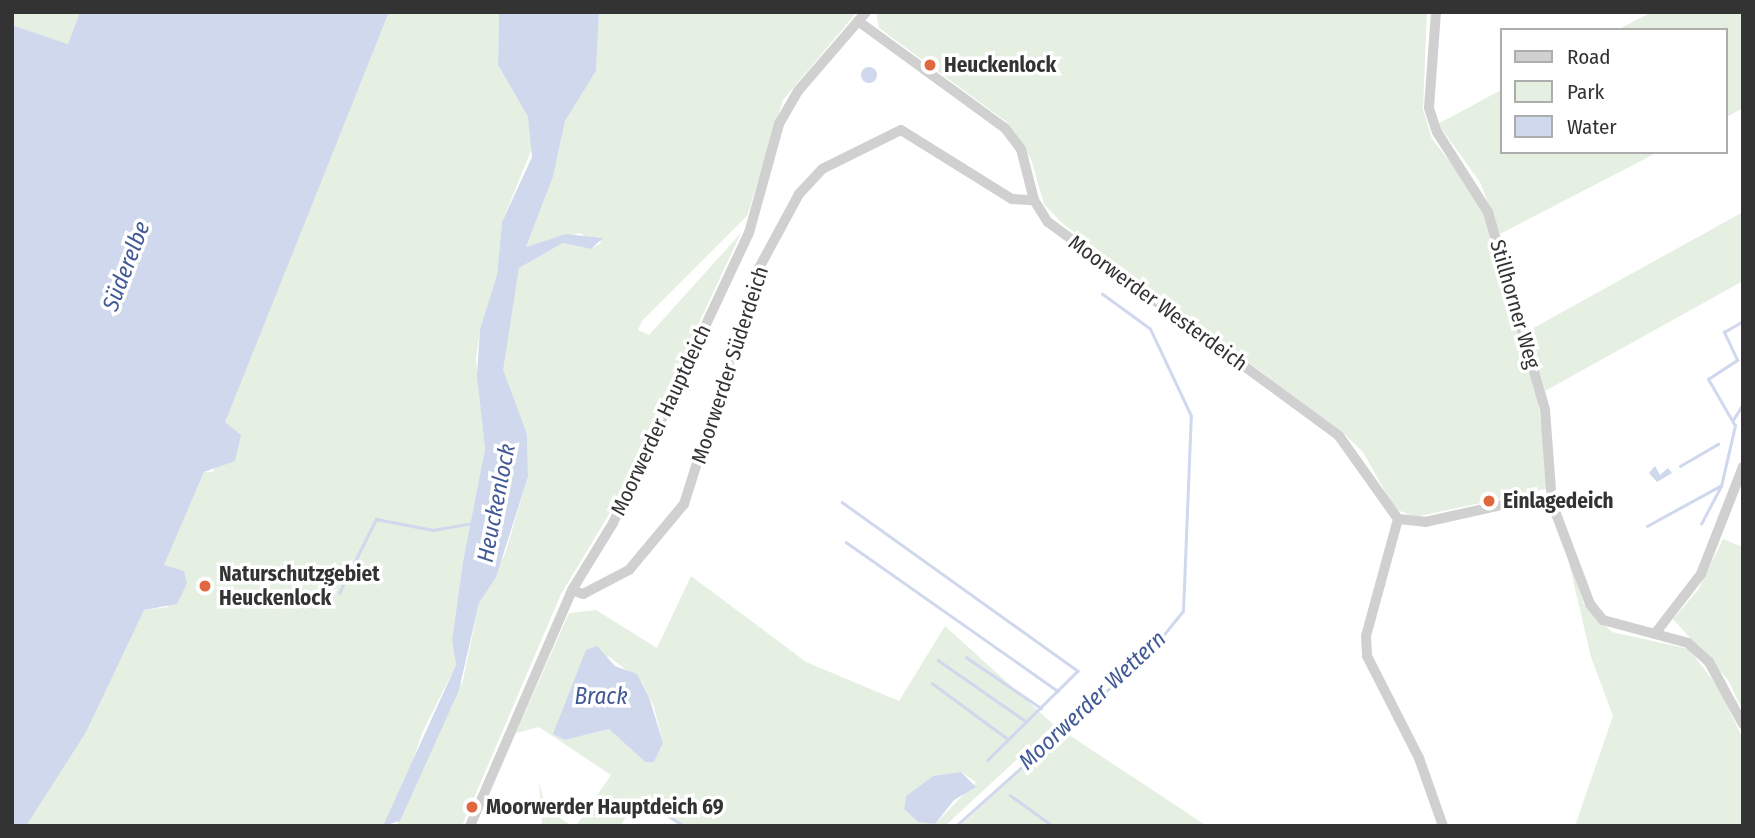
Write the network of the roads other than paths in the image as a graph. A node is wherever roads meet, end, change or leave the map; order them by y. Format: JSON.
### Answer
{"nodes":[{"id":1,"x":866,"y":12,"type":"edge"},
{"id":2,"x":1436,"y":12,"type":"edge"},
{"id":3,"x":858,"y":21,"type":"junction"},
{"id":4,"x":1034,"y":200,"type":"junction"},
{"id":5,"x":1743,"y":467,"type":"edge"},
{"id":6,"x":1552,"y":503,"type":"junction"},
{"id":7,"x":1398,"y":519,"type":"junction"},
{"id":8,"x":572,"y":590,"type":"junction"},
{"id":9,"x":1657,"y":631,"type":"junction"},
{"id":10,"x":1743,"y":724,"type":"edge"},
{"id":11,"x":470,"y":826,"type":"edge"},
{"id":12,"x":1443,"y":826,"type":"edge"}],
"edges":[{"from":1,"to":3,"type":"street","name":"Moorwerder Hauptdeich"},
{"from":2,"to":6,"type":"street","name":"Stillhorner Weg"},
{"from":3,"to":4,"type":"street"},
{"from":3,"to":8,"type":"street","name":"Moorwerder Hauptdeich"},
{"from":4,"to":7,"type":"street","name":"Moorwerder Westerdeich"},
{"from":4,"to":8,"type":"street","name":"Moorwerder Süderdeich"},
{"from":5,"to":9,"type":"street"},
{"from":6,"to":7,"type":"street"},
{"from":6,"to":9,"type":"street","name":"Stillhorner Weg"},
{"from":7,"to":12,"type":"street"},
{"from":8,"to":11,"type":"street","name":"Moorwerder Hauptdeich"},
{"from":9,"to":10,"type":"street"}]}
